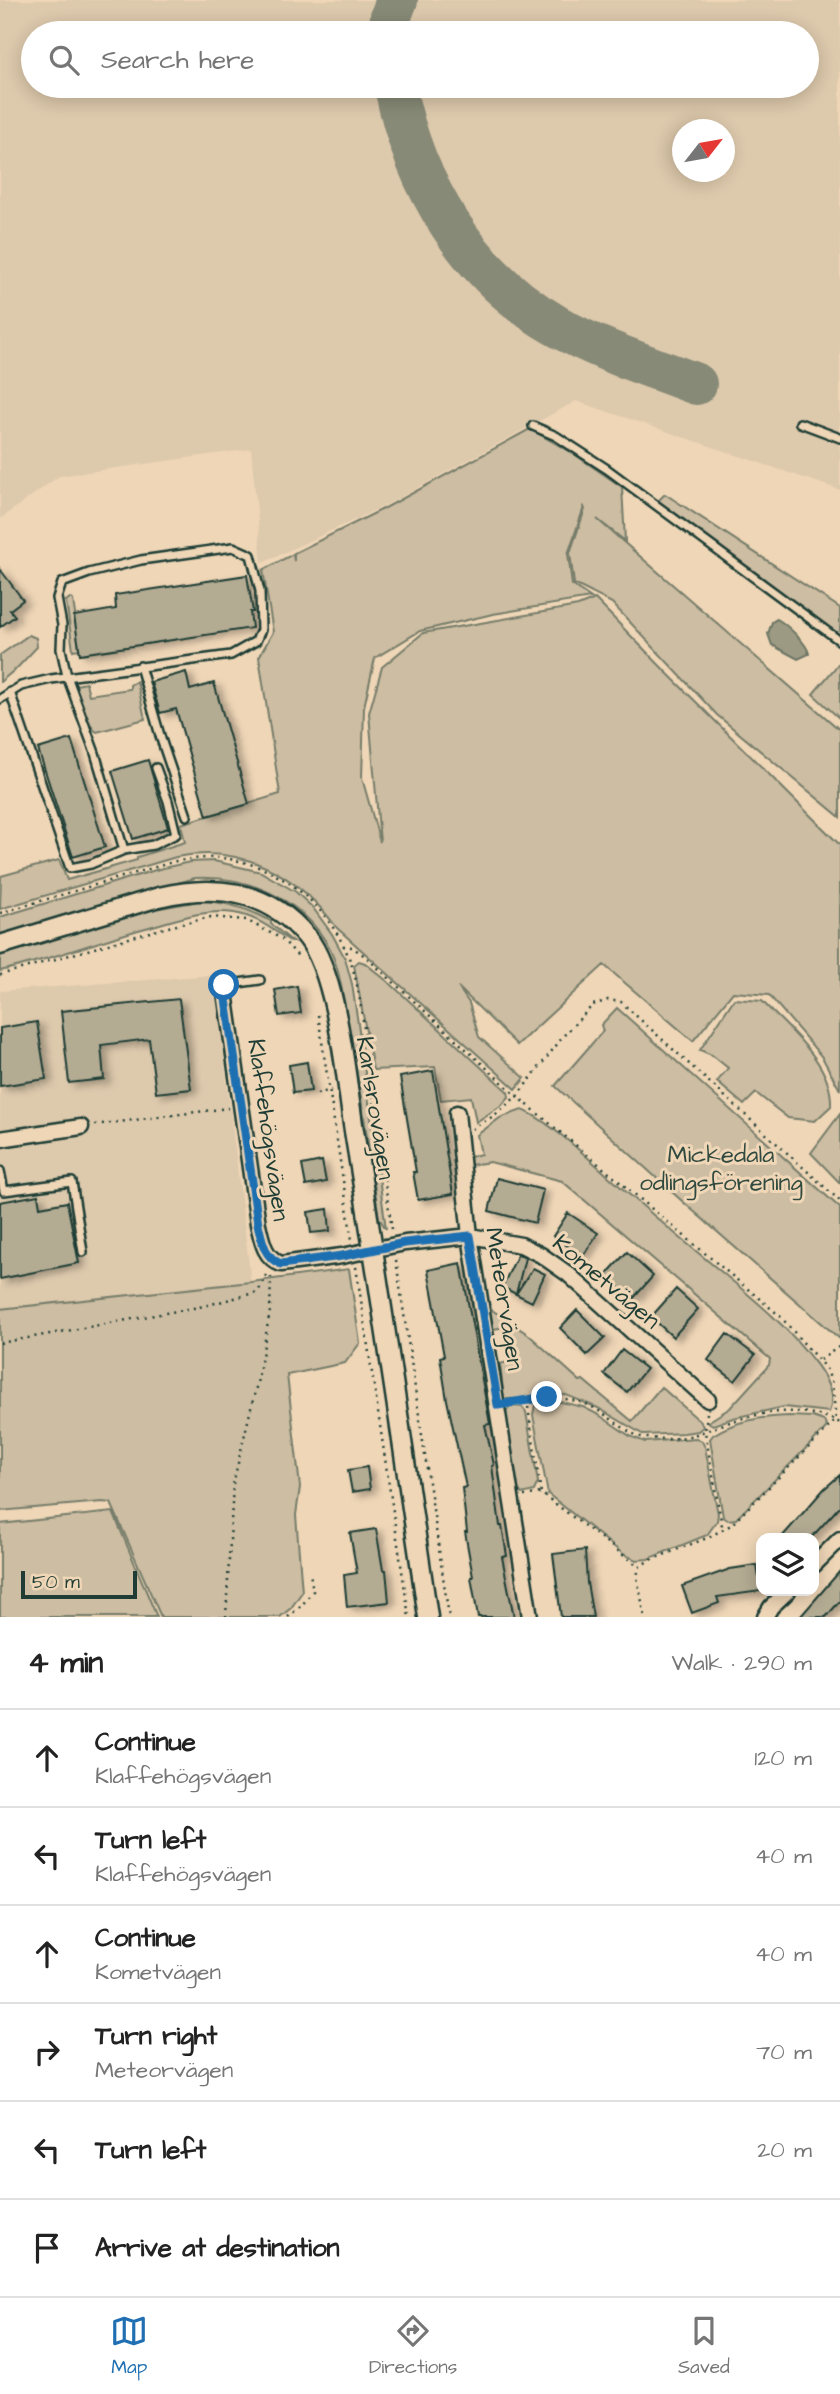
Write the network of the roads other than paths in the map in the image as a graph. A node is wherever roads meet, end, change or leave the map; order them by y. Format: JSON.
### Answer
{"nodes":[{"id":1,"x":800,"y":423,"type":"dead end"},
{"id":2,"x":533,"y":426,"type":"dead end"},
{"id":3,"x":840,"y":438,"type":"edge"},
{"id":4,"x":840,"y":641,"type":"edge"},
{"id":5,"x":141,"y":666,"type":"junction"},
{"id":6,"x":67,"y":677,"type":"junction"},
{"id":7,"x":10,"y":692,"type":"junction"},
{"id":8,"x":0,"y":699,"type":"edge"},
{"id":9,"x":156,"y":768,"type":"dead end"},
{"id":10,"x":187,"y":816,"type":"dead end"},
{"id":11,"x":124,"y":850,"type":"junction"},
{"id":12,"x":0,"y":945,"type":"edge"},
{"id":13,"x":260,"y":980,"type":"dead end"},
{"id":14,"x":224,"y":985,"type":"joint"},
{"id":15,"x":457,"y":1113,"type":"dead end"},
{"id":16,"x":81,"y":1127,"type":"road end"},
{"id":17,"x":0,"y":1139,"type":"edge"},
{"id":18,"x":0,"y":1171,"type":"edge"},
{"id":19,"x":2,"y":1192,"type":"edge"},
{"id":20,"x":470,"y":1236,"type":"junction"},
{"id":21,"x":374,"y":1249,"type":"junction"},
{"id":22,"x":83,"y":1252,"type":"dead end"},
{"id":23,"x":708,"y":1400,"type":"road end"},
{"id":24,"x":840,"y":1539,"type":"edge"},
{"id":25,"x":819,"y":1560,"type":"edge"},
{"id":26,"x":783,"y":1596,"type":"edge"},
{"id":27,"x":428,"y":1617,"type":"edge"},
{"id":28,"x":530,"y":1617,"type":"edge"},
{"id":29,"x":765,"y":1617,"type":"edge"}],
"edges":[{"from":1,"to":3,"type":"lane"},
{"from":2,"to":4,"type":"lane"},
{"from":5,"to":6,"type":"lane"},
{"from":5,"to":6,"type":"lane"},
{"from":5,"to":10,"type":"lane"},
{"from":6,"to":7,"type":"lane"},
{"from":6,"to":11,"type":"lane"},
{"from":7,"to":8,"type":"lane"},
{"from":7,"to":11,"type":"lane"},
{"from":9,"to":11,"type":"lane"},
{"from":12,"to":21,"type":"street","name":"Karlsrovägen"},
{"from":13,"to":14,"type":"lane"},
{"from":14,"to":21,"type":"street","name":"Klaffehögsvägen"},
{"from":15,"to":20,"type":"street","name":"Meteorvägen"},
{"from":16,"to":17,"type":"street"},
{"from":18,"to":19,"type":"lane"},
{"from":19,"to":22,"type":"lane"},
{"from":20,"to":21,"type":"street","name":"Kometvägen"},
{"from":20,"to":23,"type":"street","name":"Kometvägen"},
{"from":20,"to":28,"type":"street","name":"Meteorvägen"},
{"from":21,"to":27,"type":"street","name":"Karlsrovägen"},
{"from":24,"to":25,"type":"street"},
{"from":26,"to":29,"type":"street"}]}
